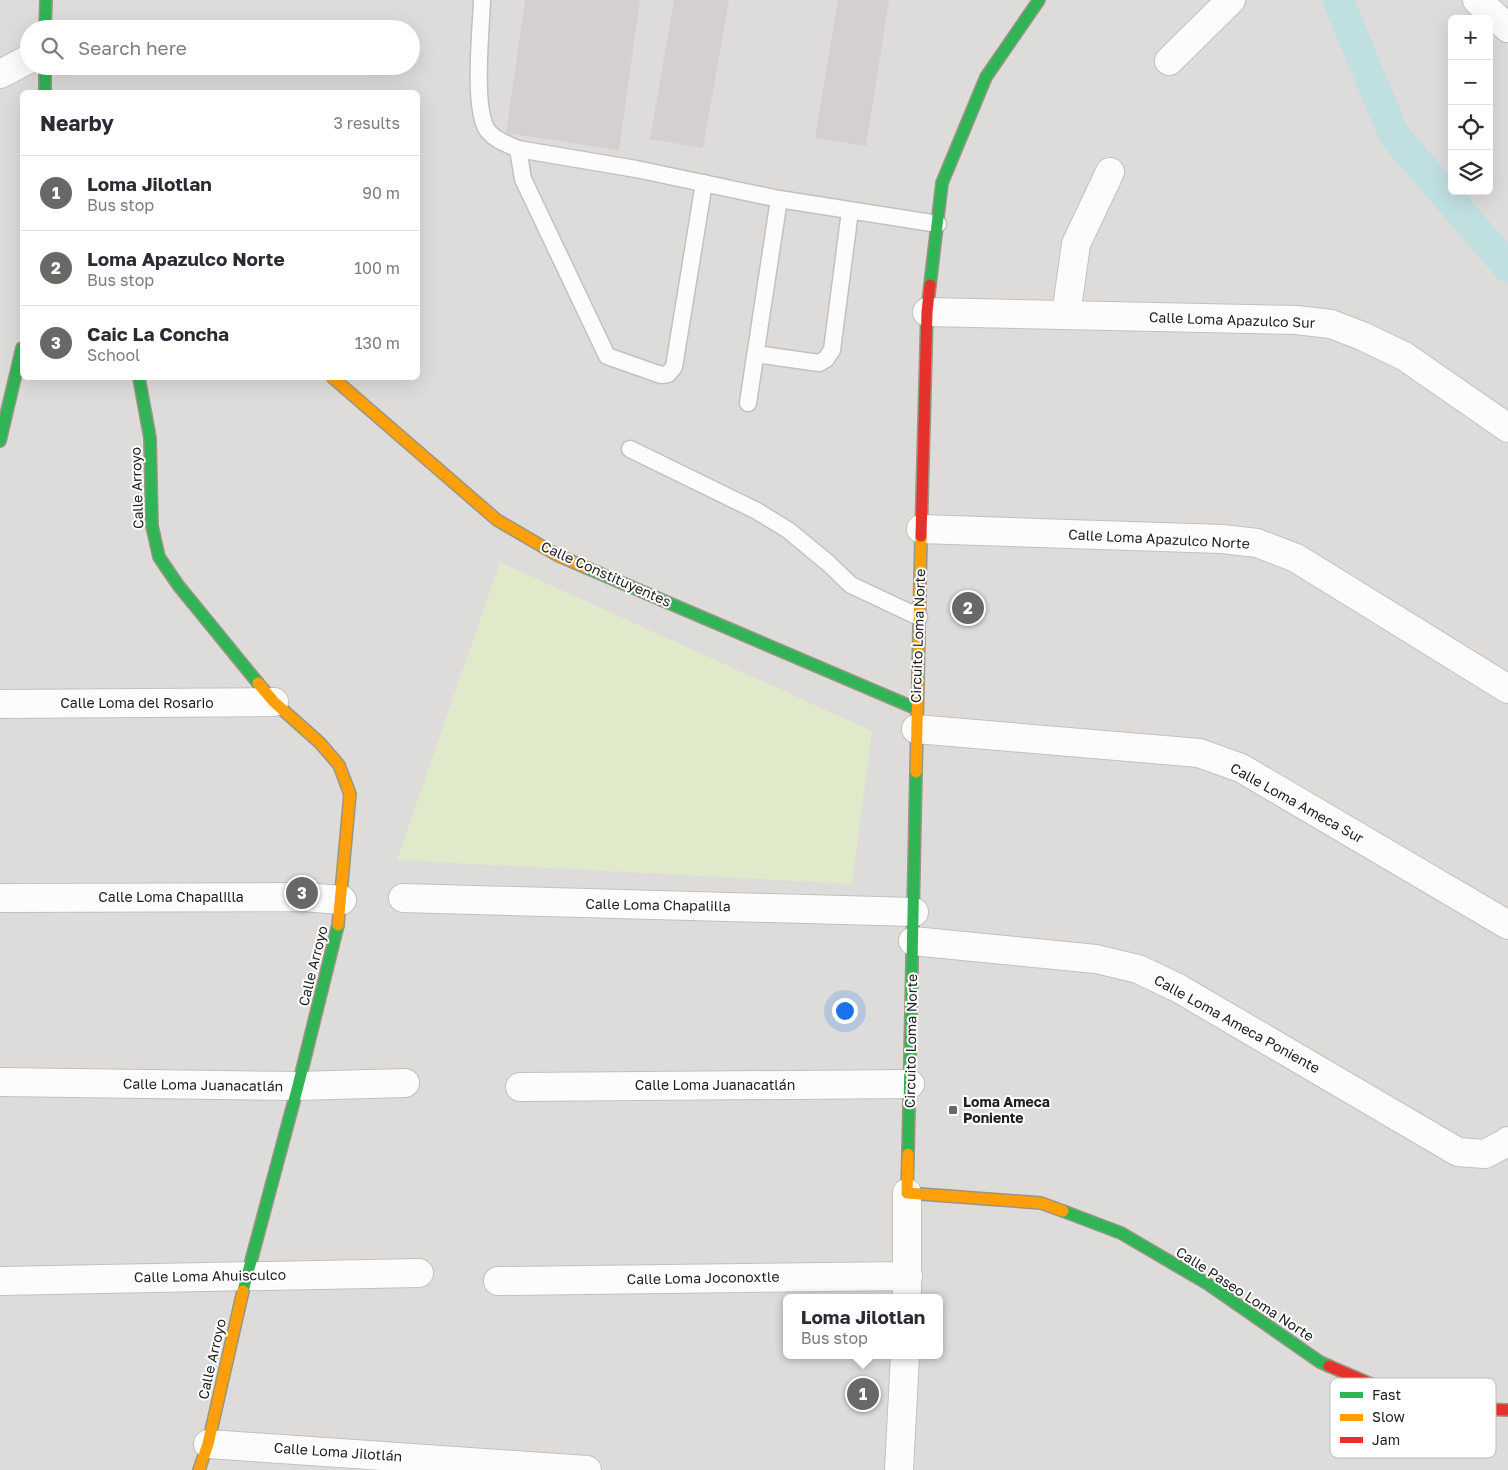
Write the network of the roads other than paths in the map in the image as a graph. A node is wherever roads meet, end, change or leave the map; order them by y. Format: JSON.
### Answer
{"nodes":[{"id":1,"x":46,"y":0,"type":"edge"},
{"id":2,"x":482,"y":0,"type":"edge"},
{"id":3,"x":1039,"y":0,"type":"edge"},
{"id":4,"x":1231,"y":0,"type":"edge"},
{"id":5,"x":1477,"y":0,"type":"edge"},
{"id":6,"x":45,"y":20,"type":"edge"},
{"id":7,"x":1508,"y":28,"type":"edge"},
{"id":8,"x":1169,"y":61,"type":"dead end"},
{"id":9,"x":20,"y":63,"type":"edge"},
{"id":10,"x":0,"y":74,"type":"edge"},
{"id":11,"x":45,"y":75,"type":"edge"},
{"id":12,"x":45,"y":90,"type":"edge"},
{"id":13,"x":518,"y":149,"type":"junction"},
{"id":14,"x":1110,"y":172,"type":"dead end"},
{"id":15,"x":704,"y":183,"type":"junction"},
{"id":16,"x":779,"y":199,"type":"junction"},
{"id":17,"x":850,"y":211,"type":"junction"},
{"id":18,"x":938,"y":224,"type":"junction"},
{"id":19,"x":927,"y":312,"type":"junction"},
{"id":20,"x":1066,"y":315,"type":"junction"},
{"id":21,"x":756,"y":354,"type":"junction"},
{"id":22,"x":20,"y":357,"type":"edge"},
{"id":23,"x":139,"y":380,"type":"edge"},
{"id":24,"x":335,"y":380,"type":"edge"},
{"id":25,"x":748,"y":402,"type":"dead end"},
{"id":26,"x":1508,"y":428,"type":"edge"},
{"id":27,"x":0,"y":442,"type":"edge"},
{"id":28,"x":630,"y":449,"type":"dead end"},
{"id":29,"x":921,"y":529,"type":"junction"},
{"id":30,"x":919,"y":617,"type":"junction"},
{"id":31,"x":1508,"y":689,"type":"edge"},
{"id":32,"x":274,"y":702,"type":"junction"},
{"id":33,"x":0,"y":704,"type":"edge"},
{"id":34,"x":916,"y":719,"type":"junction"},
{"id":35,"x":0,"y":898,"type":"edge"},
{"id":36,"x":402,"y":898,"type":"dead end"},
{"id":37,"x":342,"y":900,"type":"junction"},
{"id":38,"x":914,"y":912,"type":"junction"},
{"id":39,"x":1508,"y":925,"type":"edge"},
{"id":40,"x":914,"y":941,"type":"junction"},
{"id":41,"x":0,"y":1082,"type":"edge"},
{"id":42,"x":405,"y":1083,"type":"dead end"},
{"id":43,"x":910,"y":1084,"type":"junction"},
{"id":44,"x":298,"y":1086,"type":"junction"},
{"id":45,"x":520,"y":1087,"type":"dead end"},
{"id":46,"x":1508,"y":1141,"type":"edge"},
{"id":47,"x":908,"y":1193,"type":"junction"},
{"id":48,"x":420,"y":1273,"type":"dead end"},
{"id":49,"x":247,"y":1275,"type":"junction"},
{"id":50,"x":0,"y":1281,"type":"edge"},
{"id":51,"x":498,"y":1281,"type":"dead end"},
{"id":52,"x":908,"y":1287,"type":"edge"},
{"id":53,"x":905,"y":1359,"type":"edge"},
{"id":54,"x":1357,"y":1378,"type":"edge"},
{"id":55,"x":208,"y":1444,"type":"junction"},
{"id":56,"x":371,"y":1462,"type":"edge"},
{"id":57,"x":199,"y":1470,"type":"edge"},
{"id":58,"x":587,"y":1470,"type":"edge"},
{"id":59,"x":899,"y":1470,"type":"edge"}],
"edges":[{"from":1,"to":6,"type":"street"},
{"from":2,"to":13,"type":"lane"},
{"from":3,"to":18,"type":"street","name":"Circuito Loma Norte"},
{"from":4,"to":8,"type":"street"},
{"from":5,"to":7,"type":"street"},
{"from":9,"to":10,"type":"street"},
{"from":11,"to":12,"type":"street"},
{"from":13,"to":15,"type":"lane"},
{"from":13,"to":15,"type":"lane"},
{"from":14,"to":20,"type":"street"},
{"from":15,"to":16,"type":"lane"},
{"from":16,"to":17,"type":"lane"},
{"from":16,"to":21,"type":"lane"},
{"from":17,"to":18,"type":"lane"},
{"from":17,"to":21,"type":"lane"},
{"from":18,"to":19,"type":"street","name":"Circuito Loma Norte"},
{"from":19,"to":20,"type":"street","name":"Calle Loma Apazulco Sur"},
{"from":19,"to":29,"type":"street","name":"Circuito Loma Norte"},
{"from":20,"to":26,"type":"street","name":"Calle Loma Apazulco Sur"},
{"from":21,"to":25,"type":"lane"},
{"from":22,"to":27,"type":"street"},
{"from":23,"to":32,"type":"street","name":"Calle Arroyo"},
{"from":24,"to":34,"type":"street","name":"Calle Constituyentes"},
{"from":28,"to":30,"type":"lane"},
{"from":29,"to":30,"type":"street","name":"Circuito Loma Norte"},
{"from":29,"to":31,"type":"street","name":"Calle Loma Apazulco Norte"},
{"from":30,"to":34,"type":"street","name":"Circuito Loma Norte"},
{"from":32,"to":33,"type":"street","name":"Calle Loma del Rosario"},
{"from":32,"to":37,"type":"street","name":"Calle Arroyo"},
{"from":34,"to":38,"type":"street","name":"Circuito Loma Norte"},
{"from":34,"to":39,"type":"street","name":"Calle Loma Ameca Sur"},
{"from":35,"to":37,"type":"street","name":"Calle Loma Chapalilla"},
{"from":36,"to":38,"type":"street","name":"Calle Loma Chapalilla"},
{"from":37,"to":44,"type":"street","name":"Calle Arroyo"},
{"from":38,"to":40,"type":"street","name":"Circuito Loma Norte"},
{"from":40,"to":43,"type":"street","name":"Circuito Loma Norte"},
{"from":40,"to":46,"type":"street","name":"Calle Loma Ameca Poniente"},
{"from":41,"to":44,"type":"street","name":"Calle Loma Juanacatlán"},
{"from":42,"to":44,"type":"street","name":"Calle Loma Juanacatlán"},
{"from":43,"to":45,"type":"street","name":"Calle Loma Juanacatlán"},
{"from":43,"to":47,"type":"street","name":"Circuito Loma Norte"},
{"from":44,"to":49,"type":"street","name":"Calle Arroyo"},
{"from":47,"to":52,"type":"street","name":"Circuito Loma Norte"},
{"from":47,"to":54,"type":"street","name":"Calle Paseo Loma Norte"},
{"from":48,"to":49,"type":"street","name":"Calle Loma Ahuisculco"},
{"from":49,"to":50,"type":"street","name":"Calle Loma Ahuisculco"},
{"from":49,"to":55,"type":"street","name":"Calle Arroyo"},
{"from":51,"to":52,"type":"street","name":"Calle Loma Joconoxtle"},
{"from":53,"to":59,"type":"street"},
{"from":55,"to":56,"type":"street","name":"Calle Loma Jilotlán"},
{"from":55,"to":57,"type":"street","name":"Calle Arroyo"},
{"from":56,"to":58,"type":"street","name":"Calle Loma Jilotlán"}]}
